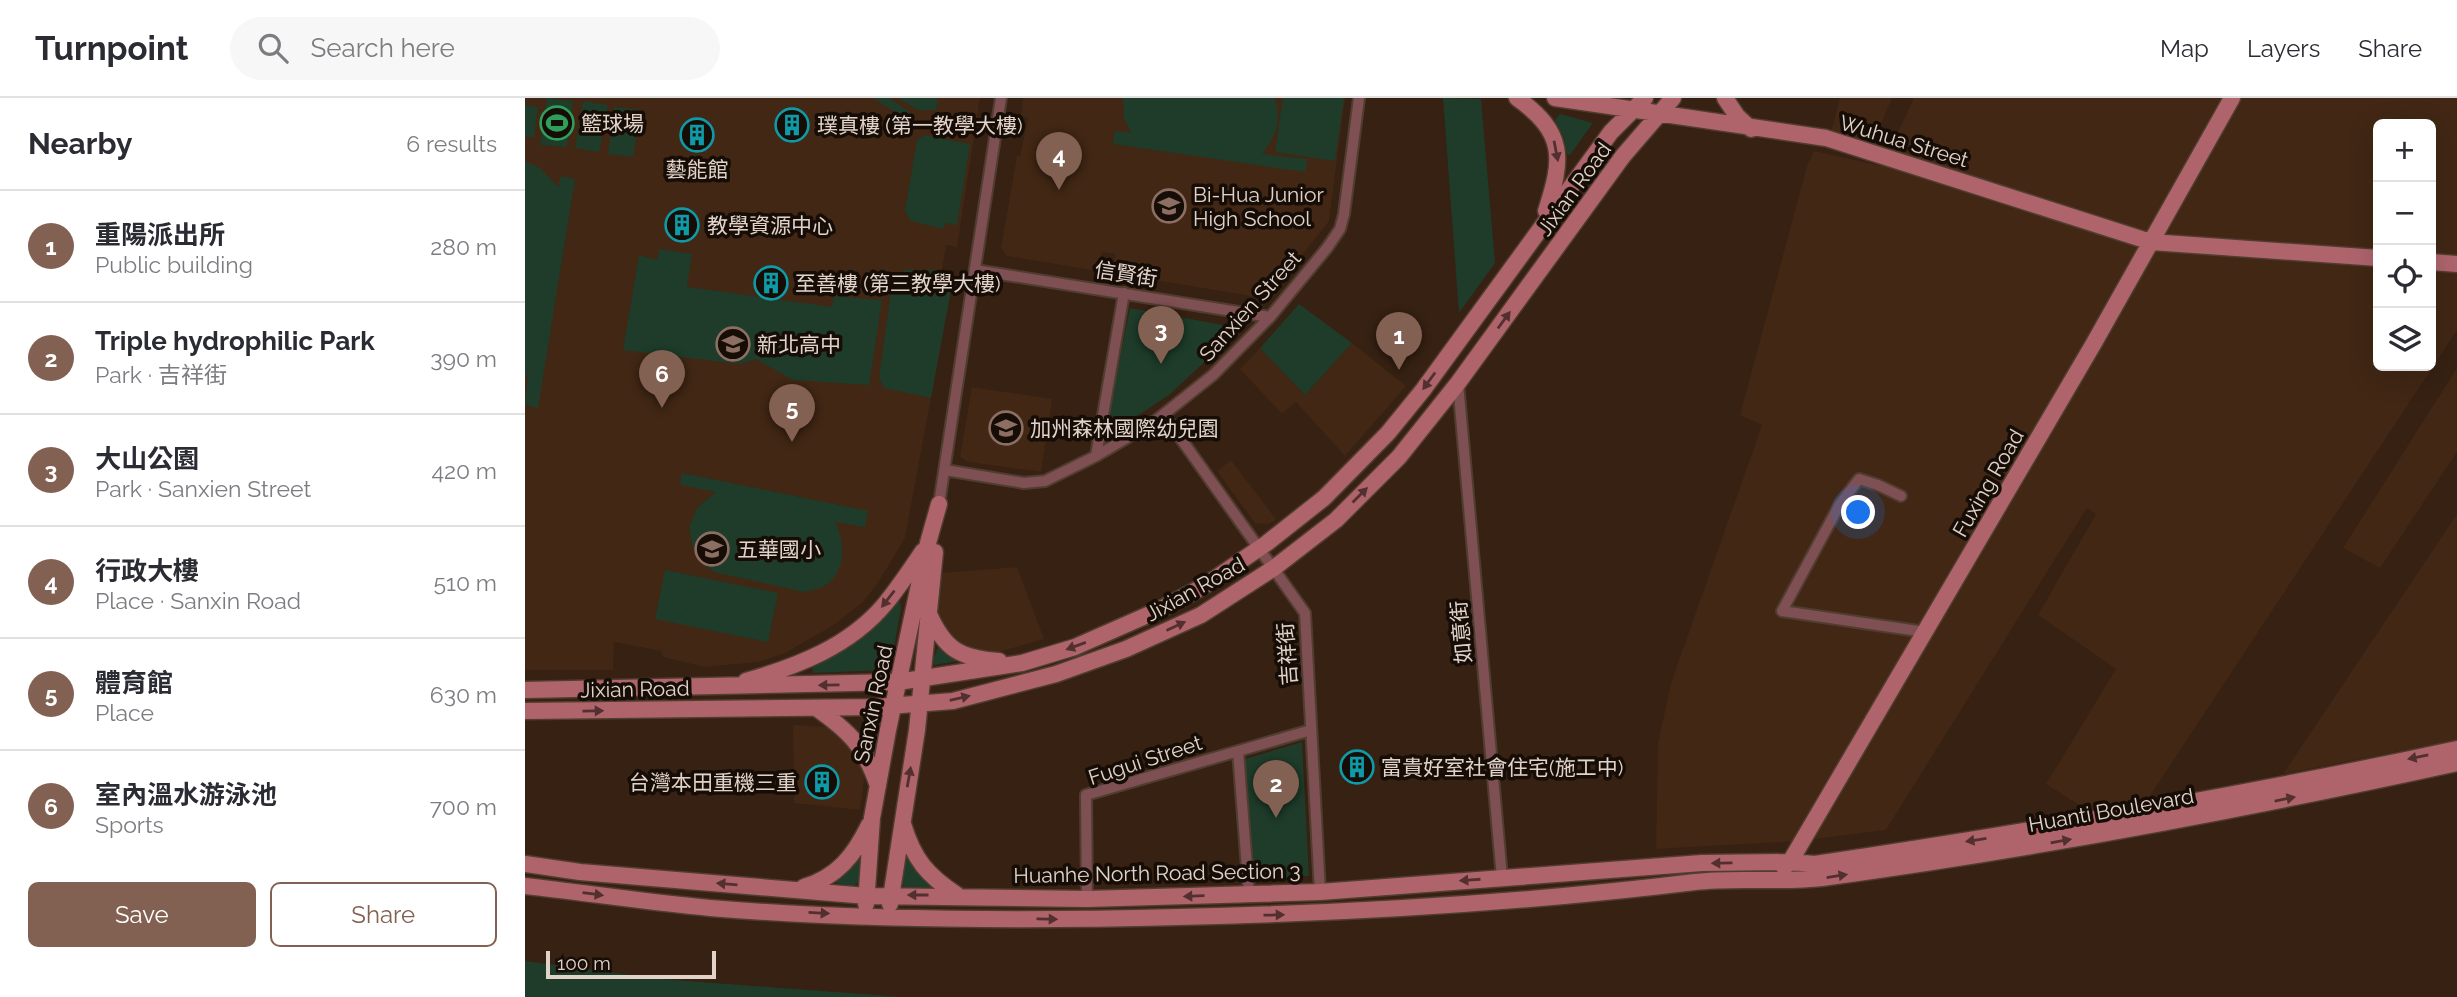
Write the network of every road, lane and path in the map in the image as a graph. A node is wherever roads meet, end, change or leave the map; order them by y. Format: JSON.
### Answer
{"nodes":[{"id":1,"x":1001,"y":98,"type":"edge"},
{"id":2,"x":1359,"y":98,"type":"edge"},
{"id":3,"x":1517,"y":98,"type":"edge"},
{"id":4,"x":1555,"y":98,"type":"edge"},
{"id":5,"x":1645,"y":98,"type":"edge"},
{"id":6,"x":1673,"y":98,"type":"edge"},
{"id":7,"x":1725,"y":98,"type":"edge"},
{"id":8,"x":2232,"y":98,"type":"edge"},
{"id":9,"x":1631,"y":110,"type":"junction"},
{"id":10,"x":1661,"y":114,"type":"junction"},
{"id":11,"x":1751,"y":128,"type":"junction"},
{"id":12,"x":1541,"y":228,"type":"junction"},
{"id":13,"x":2151,"y":242,"type":"junction"},
{"id":14,"x":2373,"y":258,"type":"edge"},
{"id":15,"x":2436,"y":262,"type":"edge"},
{"id":16,"x":2457,"y":264,"type":"edge"},
{"id":17,"x":975,"y":270,"type":"junction"},
{"id":18,"x":1124,"y":293,"type":"junction"},
{"id":19,"x":1270,"y":317,"type":"junction"},
{"id":20,"x":1458,"y":383,"type":"junction"},
{"id":21,"x":1164,"y":415,"type":"junction"},
{"id":22,"x":1096,"y":456,"type":"junction"},
{"id":23,"x":945,"y":470,"type":"junction"},
{"id":24,"x":1901,"y":496,"type":"dead end"},
{"id":25,"x":939,"y":504,"type":"junction"},
{"id":26,"x":928,"y":543,"type":"junction"},
{"id":27,"x":1260,"y":548,"type":"junction"},
{"id":28,"x":1274,"y":569,"type":"junction"},
{"id":29,"x":929,"y":614,"type":"junction"},
{"id":30,"x":1925,"y":632,"type":"junction"},
{"id":31,"x":1022,"y":663,"type":"junction"},
{"id":32,"x":922,"y":679,"type":"junction"},
{"id":33,"x":898,"y":682,"type":"junction"},
{"id":34,"x":726,"y":687,"type":"junction"},
{"id":35,"x":525,"y":690,"type":"edge"},
{"id":36,"x":920,"y":704,"type":"junction"},
{"id":37,"x":893,"y":706,"type":"junction"},
{"id":38,"x":816,"y":708,"type":"junction"},
{"id":39,"x":525,"y":711,"type":"edge"},
{"id":40,"x":1311,"y":730,"type":"junction"},
{"id":41,"x":2457,"y":749,"type":"edge"},
{"id":42,"x":1238,"y":751,"type":"junction"},
{"id":43,"x":2457,"y":763,"type":"edge"},
{"id":44,"x":2382,"y":772,"type":"junction"},
{"id":45,"x":878,"y":786,"type":"junction"},
{"id":46,"x":873,"y":818,"type":"junction"},
{"id":47,"x":902,"y":820,"type":"junction"},
{"id":48,"x":1790,"y":862,"type":"junction"},
{"id":49,"x":525,"y":864,"type":"edge"},
{"id":50,"x":1568,"y":873,"type":"junction"},
{"id":51,"x":1502,"y":878,"type":"junction"},
{"id":52,"x":1769,"y":881,"type":"junction"},
{"id":53,"x":525,"y":886,"type":"edge"},
{"id":54,"x":795,"y":890,"type":"junction"},
{"id":55,"x":1320,"y":892,"type":"junction"},
{"id":56,"x":1249,"y":894,"type":"junction"},
{"id":57,"x":891,"y":895,"type":"junction"},
{"id":58,"x":957,"y":895,"type":"junction"},
{"id":59,"x":1570,"y":895,"type":"junction"},
{"id":60,"x":867,"y":896,"type":"junction"},
{"id":61,"x":1087,"y":899,"type":"junction"},
{"id":62,"x":865,"y":916,"type":"junction"},
{"id":63,"x":890,"y":917,"type":"junction"}],
"edges":[{"from":1,"to":17,"type":"street","name":"Sanxin Road"},
{"from":2,"to":19,"type":"street","name":"Sanxien Street"},
{"from":3,"to":12,"type":"street","one_way":true},
{"from":4,"to":9,"type":"street","name":"Wuhua Street"},
{"from":5,"to":9,"type":"street","name":"Jixian Road"},
{"from":6,"to":10,"type":"street","name":"Jixian Road"},
{"from":7,"to":11,"type":"street"},
{"from":8,"to":13,"type":"street","name":"Fuxing Road"},
{"from":9,"to":10,"type":"street","name":"Wuhua Street"},
{"from":9,"to":12,"type":"street","name":"Jixian Road"},
{"from":10,"to":11,"type":"street","name":"Wuhua Street"},
{"from":20,"to":10,"type":"street","name":"Jixian Road","one_way":true},
{"from":11,"to":13,"type":"street","name":"Wuhua Street"},
{"from":12,"to":27,"type":"street","name":"Jixian Road","one_way":true},
{"from":13,"to":14,"type":"street","name":"Wuhua Street"},
{"from":13,"to":30,"type":"street","name":"Fuxing Road"},
{"from":15,"to":16,"type":"street"},
{"from":17,"to":18,"type":"street","name":"信賢街"},
{"from":17,"to":23,"type":"street","name":"Sanxin Road"},
{"from":18,"to":19,"type":"street","name":"信賢街"},
{"from":18,"to":22,"type":"street"},
{"from":19,"to":21,"type":"street","name":"Sanxien Street"},
{"from":28,"to":20,"type":"street","name":"Jixian Road","one_way":true},
{"from":20,"to":51,"type":"street","name":"如意街"},
{"from":21,"to":22,"type":"street","name":"Sanxien Street"},
{"from":21,"to":27,"type":"street","name":"吉祥街"},
{"from":22,"to":23,"type":"street","name":"Sanxien Street"},
{"from":23,"to":25,"type":"street","name":"Sanxin Road"},
{"from":24,"to":30,"type":"street"},
{"from":25,"to":26,"type":"street","name":"Sanxin Road"},
{"from":25,"to":29,"type":"street","name":"Sanxin Road"},
{"from":26,"to":33,"type":"street","name":"Sanxin Road"},
{"from":26,"to":34,"type":"street","one_way":true},
{"from":27,"to":28,"type":"street","name":"吉祥街"},
{"from":27,"to":31,"type":"street","name":"Jixian Road","one_way":true},
{"from":36,"to":28,"type":"street","name":"Jixian Road","one_way":true},
{"from":28,"to":40,"type":"street","name":"吉祥街"},
{"from":29,"to":31,"type":"street"},
{"from":29,"to":32,"type":"street","name":"Sanxin Road"},
{"from":30,"to":48,"type":"street","name":"Fuxing Road"},
{"from":31,"to":32,"type":"street","name":"Jixian Road"},
{"from":32,"to":33,"type":"street","name":"Jixian Road"},
{"from":32,"to":36,"type":"street","name":"Sanxin Road"},
{"from":33,"to":34,"type":"street","name":"Jixian Road","one_way":true},
{"from":33,"to":37,"type":"street","name":"Sanxin Road"},
{"from":34,"to":35,"type":"street","name":"Jixian Road"},
{"from":36,"to":37,"type":"street","name":"Jixian Road"},
{"from":47,"to":36,"type":"street","one_way":true},
{"from":37,"to":38,"type":"street","name":"Jixian Road"},
{"from":37,"to":45,"type":"street","name":"Sanxin Road"},
{"from":39,"to":38,"type":"street","name":"Jixian Road","one_way":true},
{"from":38,"to":45,"type":"street"},
{"from":40,"to":42,"type":"street","name":"Fugui Street"},
{"from":40,"to":55,"type":"street","name":"吉祥街"},
{"from":41,"to":44,"type":"street","name":"Huanti Boulevard","one_way":true},
{"from":42,"to":56,"type":"street"},
{"from":42,"to":61,"type":"street","name":"Fugui Street"},
{"from":43,"to":44,"type":"street","name":"Huanti Boulevard"},
{"from":44,"to":48,"type":"street","name":"Huanti Boulevard","one_way":true},
{"from":52,"to":44,"type":"street","name":"Huanti Boulevard","one_way":true},
{"from":45,"to":46,"type":"street","name":"Sanxin Road"},
{"from":46,"to":54,"type":"street"},
{"from":46,"to":60,"type":"street","name":"Sanxin Road"},
{"from":47,"to":57,"type":"street"},
{"from":47,"to":58,"type":"street"},
{"from":48,"to":50,"type":"street","name":"Huanhe North Road Section 3","one_way":true},
{"from":48,"to":52,"type":"street","name":"Fuxing Road"},
{"from":54,"to":49,"type":"street","name":"Huanhe North Road Section 3","one_way":true},
{"from":50,"to":51,"type":"street","name":"Huanhe North Road Section 3"},
{"from":50,"to":59,"type":"street"},
{"from":51,"to":55,"type":"street","name":"Huanhe North Road Section 3","one_way":true},
{"from":52,"to":59,"type":"street","name":"Huanhe North Road Section 3"},
{"from":53,"to":62,"type":"street","name":"Huanhe North Road Section 3","one_way":true},
{"from":54,"to":60,"type":"street","name":"Huanhe North Road Section 3"},
{"from":55,"to":56,"type":"street","name":"Huanhe North Road Section 3"},
{"from":56,"to":61,"type":"street","name":"Huanhe North Road Section 3","one_way":true},
{"from":58,"to":57,"type":"street","name":"Huanhe North Road Section 3","one_way":true},
{"from":57,"to":60,"type":"street","name":"Huanhe North Road Section 3"},
{"from":57,"to":63,"type":"street"},
{"from":58,"to":61,"type":"street","name":"Huanhe North Road Section 3"},
{"from":63,"to":59,"type":"street","name":"Huanhe North Road Section 3","one_way":true},
{"from":60,"to":62,"type":"street","name":"Sanxin Road"},
{"from":62,"to":63,"type":"street","name":"Huanhe North Road Section 3"}]}
